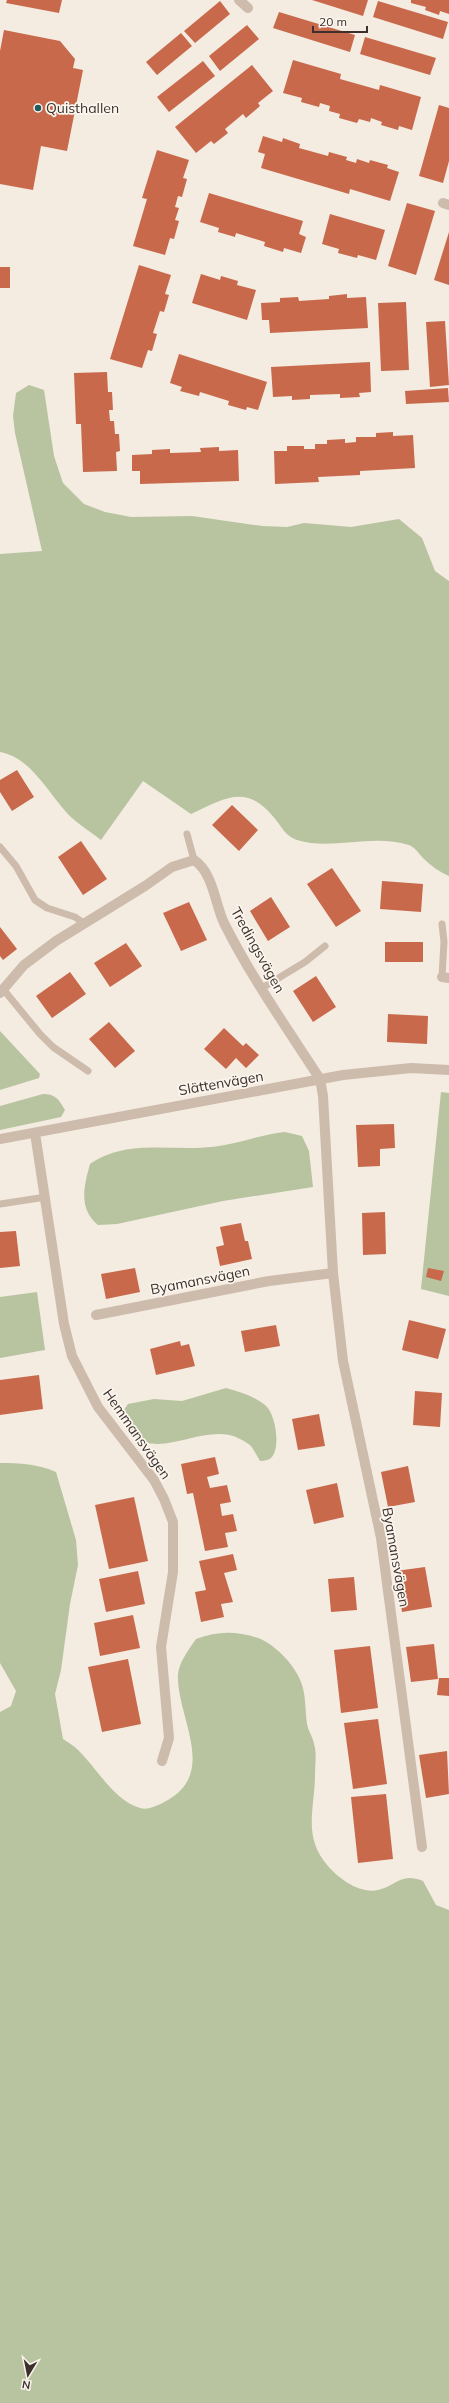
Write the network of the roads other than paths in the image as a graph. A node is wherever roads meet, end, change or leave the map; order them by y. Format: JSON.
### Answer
{"nodes":[{"id":1,"x":239,"y":0,"type":"edge"},
{"id":2,"x":248,"y":8,"type":"dead end"},
{"id":3,"x":187,"y":834,"type":"dead end"},
{"id":4,"x":0,"y":847,"type":"edge"},
{"id":5,"x":194,"y":860,"type":"junction"},
{"id":6,"x":85,"y":924,"type":"junction"},
{"id":7,"x":442,"y":924,"type":"dead end"},
{"id":8,"x":325,"y":946,"type":"dead end"},
{"id":9,"x":445,"y":978,"type":"edge"},
{"id":10,"x":262,"y":988,"type":"junction"},
{"id":11,"x":1,"y":991,"type":"edge"},
{"id":12,"x":449,"y":1070,"type":"edge"},
{"id":13,"x":88,"y":1071,"type":"dead end"},
{"id":14,"x":320,"y":1079,"type":"junction"},
{"id":15,"x":35,"y":1133,"type":"junction"},
{"id":16,"x":0,"y":1139,"type":"edge"},
{"id":17,"x":46,"y":1197,"type":"junction"},
{"id":18,"x":0,"y":1204,"type":"edge"},
{"id":19,"x":333,"y":1273,"type":"junction"},
{"id":20,"x":96,"y":1315,"type":"dead end"},
{"id":21,"x":162,"y":1761,"type":"dead end"},
{"id":22,"x":422,"y":1847,"type":"dead end"}],
"edges":[{"from":1,"to":2,"type":"street"},
{"from":3,"to":5,"type":"lane"},
{"from":4,"to":6,"type":"lane"},
{"from":5,"to":6,"type":"street"},
{"from":5,"to":10,"type":"street","name":"Tredingsvägen"},
{"from":6,"to":11,"type":"street"},
{"from":7,"to":9,"type":"lane"},
{"from":8,"to":10,"type":"lane"},
{"from":10,"to":14,"type":"street","name":"Tredingsvägen"},
{"from":11,"to":13,"type":"lane"},
{"from":12,"to":14,"type":"street","name":"Slättenvägen"},
{"from":14,"to":15,"type":"street","name":"Slättenvägen"},
{"from":14,"to":19,"type":"street","name":"Byamansvägen"},
{"from":15,"to":16,"type":"street","name":"Slättenvägen"},
{"from":15,"to":17,"type":"street","name":"Hemmansvägen"},
{"from":17,"to":18,"type":"lane"},
{"from":17,"to":21,"type":"street","name":"Hemmansvägen"},
{"from":19,"to":20,"type":"street","name":"Byamansvägen"},
{"from":19,"to":22,"type":"street","name":"Byamansvägen"}]}
